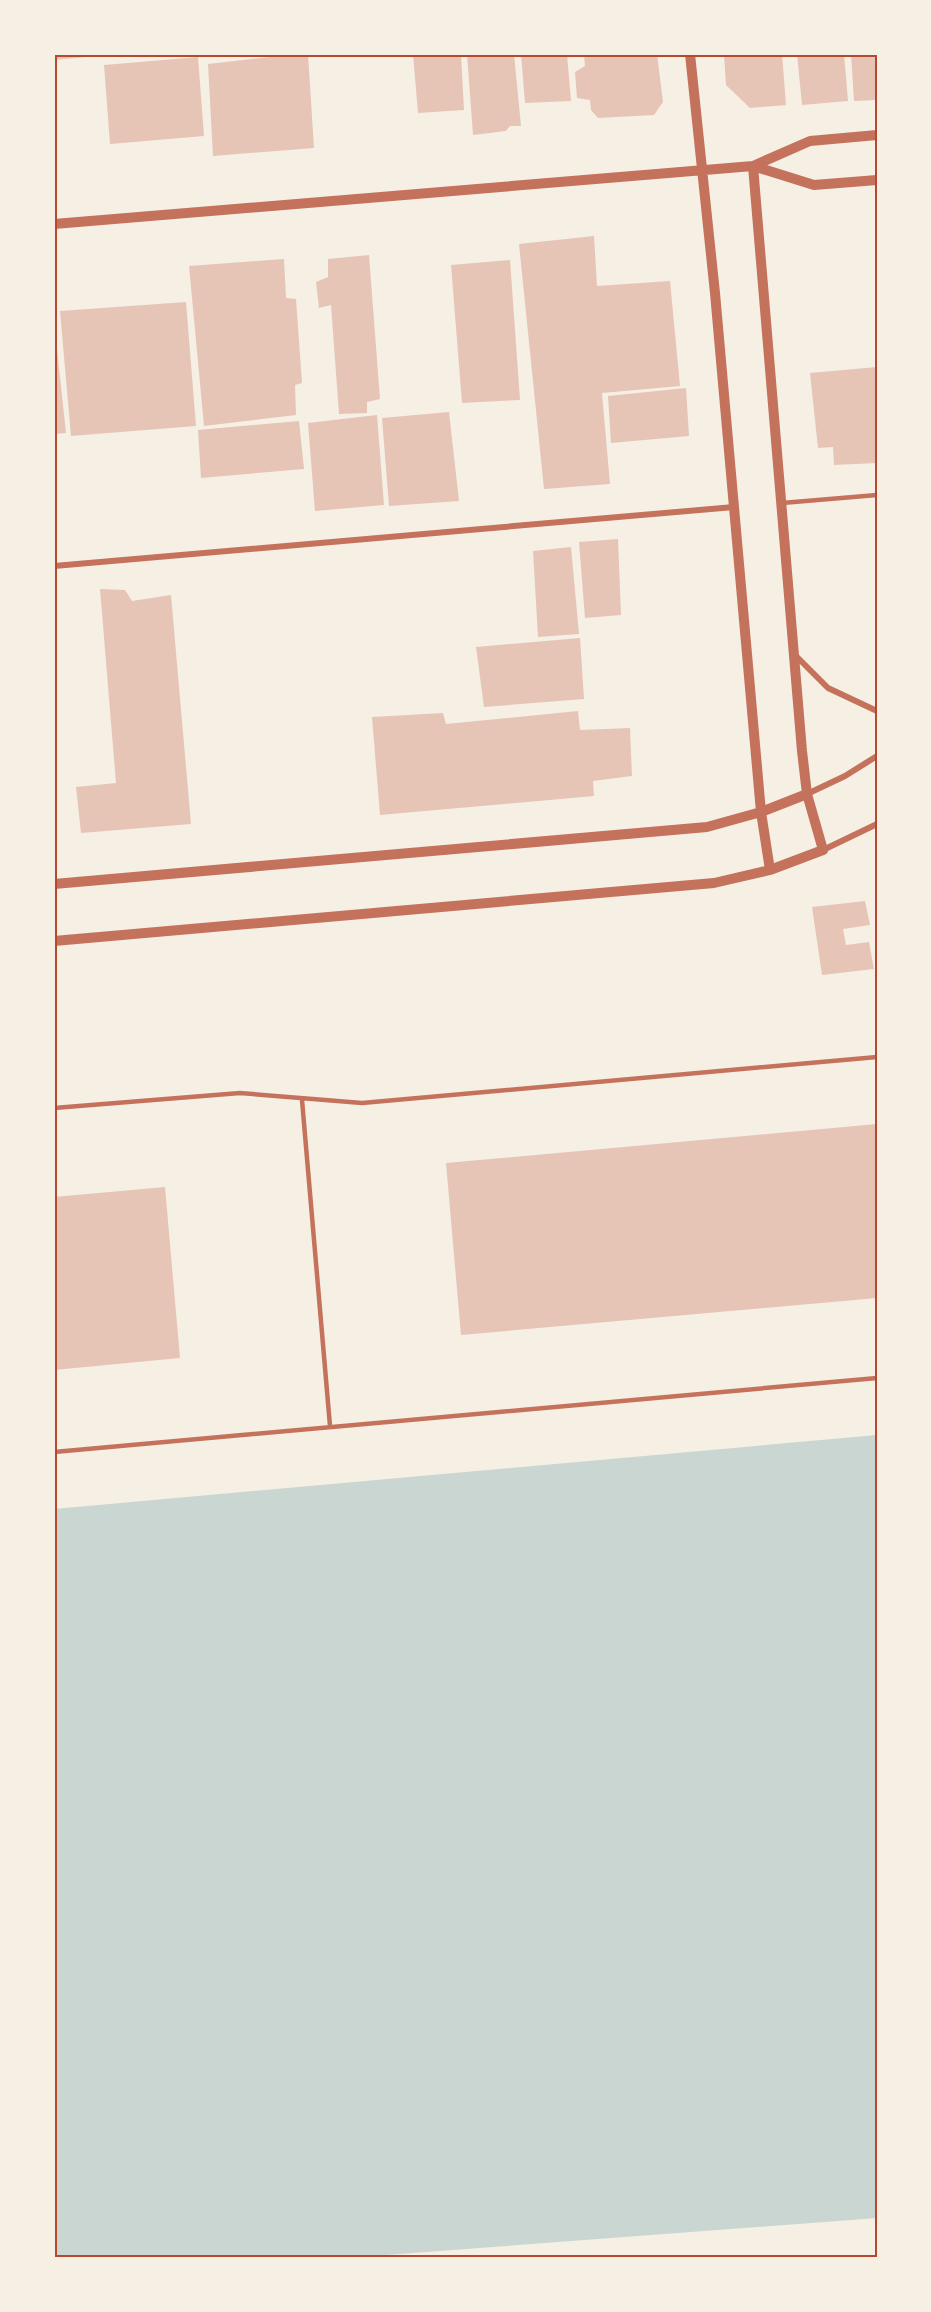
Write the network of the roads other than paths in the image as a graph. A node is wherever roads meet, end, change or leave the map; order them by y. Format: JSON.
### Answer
{"nodes":[{"id":1,"x":690,"y":54,"type":"edge"},
{"id":2,"x":877,"y":135,"type":"edge"},
{"id":3,"x":753,"y":166,"type":"junction"},
{"id":4,"x":702,"y":171,"type":"junction"},
{"id":5,"x":877,"y":180,"type":"edge"},
{"id":6,"x":54,"y":224,"type":"edge"},
{"id":7,"x":877,"y":495,"type":"edge"},
{"id":8,"x":782,"y":503,"type":"junction"},
{"id":9,"x":734,"y":507,"type":"junction"},
{"id":10,"x":54,"y":566,"type":"edge"},
{"id":11,"x":794,"y":653,"type":"junction"},
{"id":12,"x":877,"y":711,"type":"edge"},
{"id":13,"x":877,"y":756,"type":"edge"},
{"id":14,"x":807,"y":795,"type":"junction"},
{"id":15,"x":761,"y":812,"type":"junction"},
{"id":16,"x":877,"y":824,"type":"edge"},
{"id":17,"x":823,"y":850,"type":"junction"},
{"id":18,"x":770,"y":870,"type":"junction"},
{"id":19,"x":54,"y":884,"type":"edge"},
{"id":20,"x":54,"y":941,"type":"edge"},
{"id":21,"x":877,"y":1057,"type":"edge"},
{"id":22,"x":302,"y":1100,"type":"junction"},
{"id":23,"x":54,"y":1108,"type":"edge"},
{"id":24,"x":877,"y":1378,"type":"edge"},
{"id":25,"x":330,"y":1426,"type":"junction"},
{"id":26,"x":54,"y":1452,"type":"edge"}],
"edges":[{"from":1,"to":4,"type":"street"},
{"from":2,"to":3,"type":"street"},
{"from":3,"to":4,"type":"street"},
{"from":3,"to":5,"type":"street"},
{"from":3,"to":8,"type":"street"},
{"from":4,"to":6,"type":"street"},
{"from":4,"to":9,"type":"street"},
{"from":7,"to":8,"type":"lane"},
{"from":8,"to":11,"type":"street"},
{"from":9,"to":10,"type":"street"},
{"from":9,"to":15,"type":"street"},
{"from":11,"to":12,"type":"street"},
{"from":11,"to":14,"type":"street"},
{"from":13,"to":14,"type":"street"},
{"from":14,"to":15,"type":"street"},
{"from":14,"to":17,"type":"street"},
{"from":15,"to":18,"type":"street"},
{"from":15,"to":19,"type":"street"},
{"from":16,"to":17,"type":"street"},
{"from":17,"to":18,"type":"street"},
{"from":18,"to":20,"type":"street"},
{"from":21,"to":22,"type":"lane"},
{"from":22,"to":23,"type":"lane"},
{"from":22,"to":25,"type":"lane"},
{"from":24,"to":25,"type":"lane"},
{"from":25,"to":26,"type":"lane"}]}
